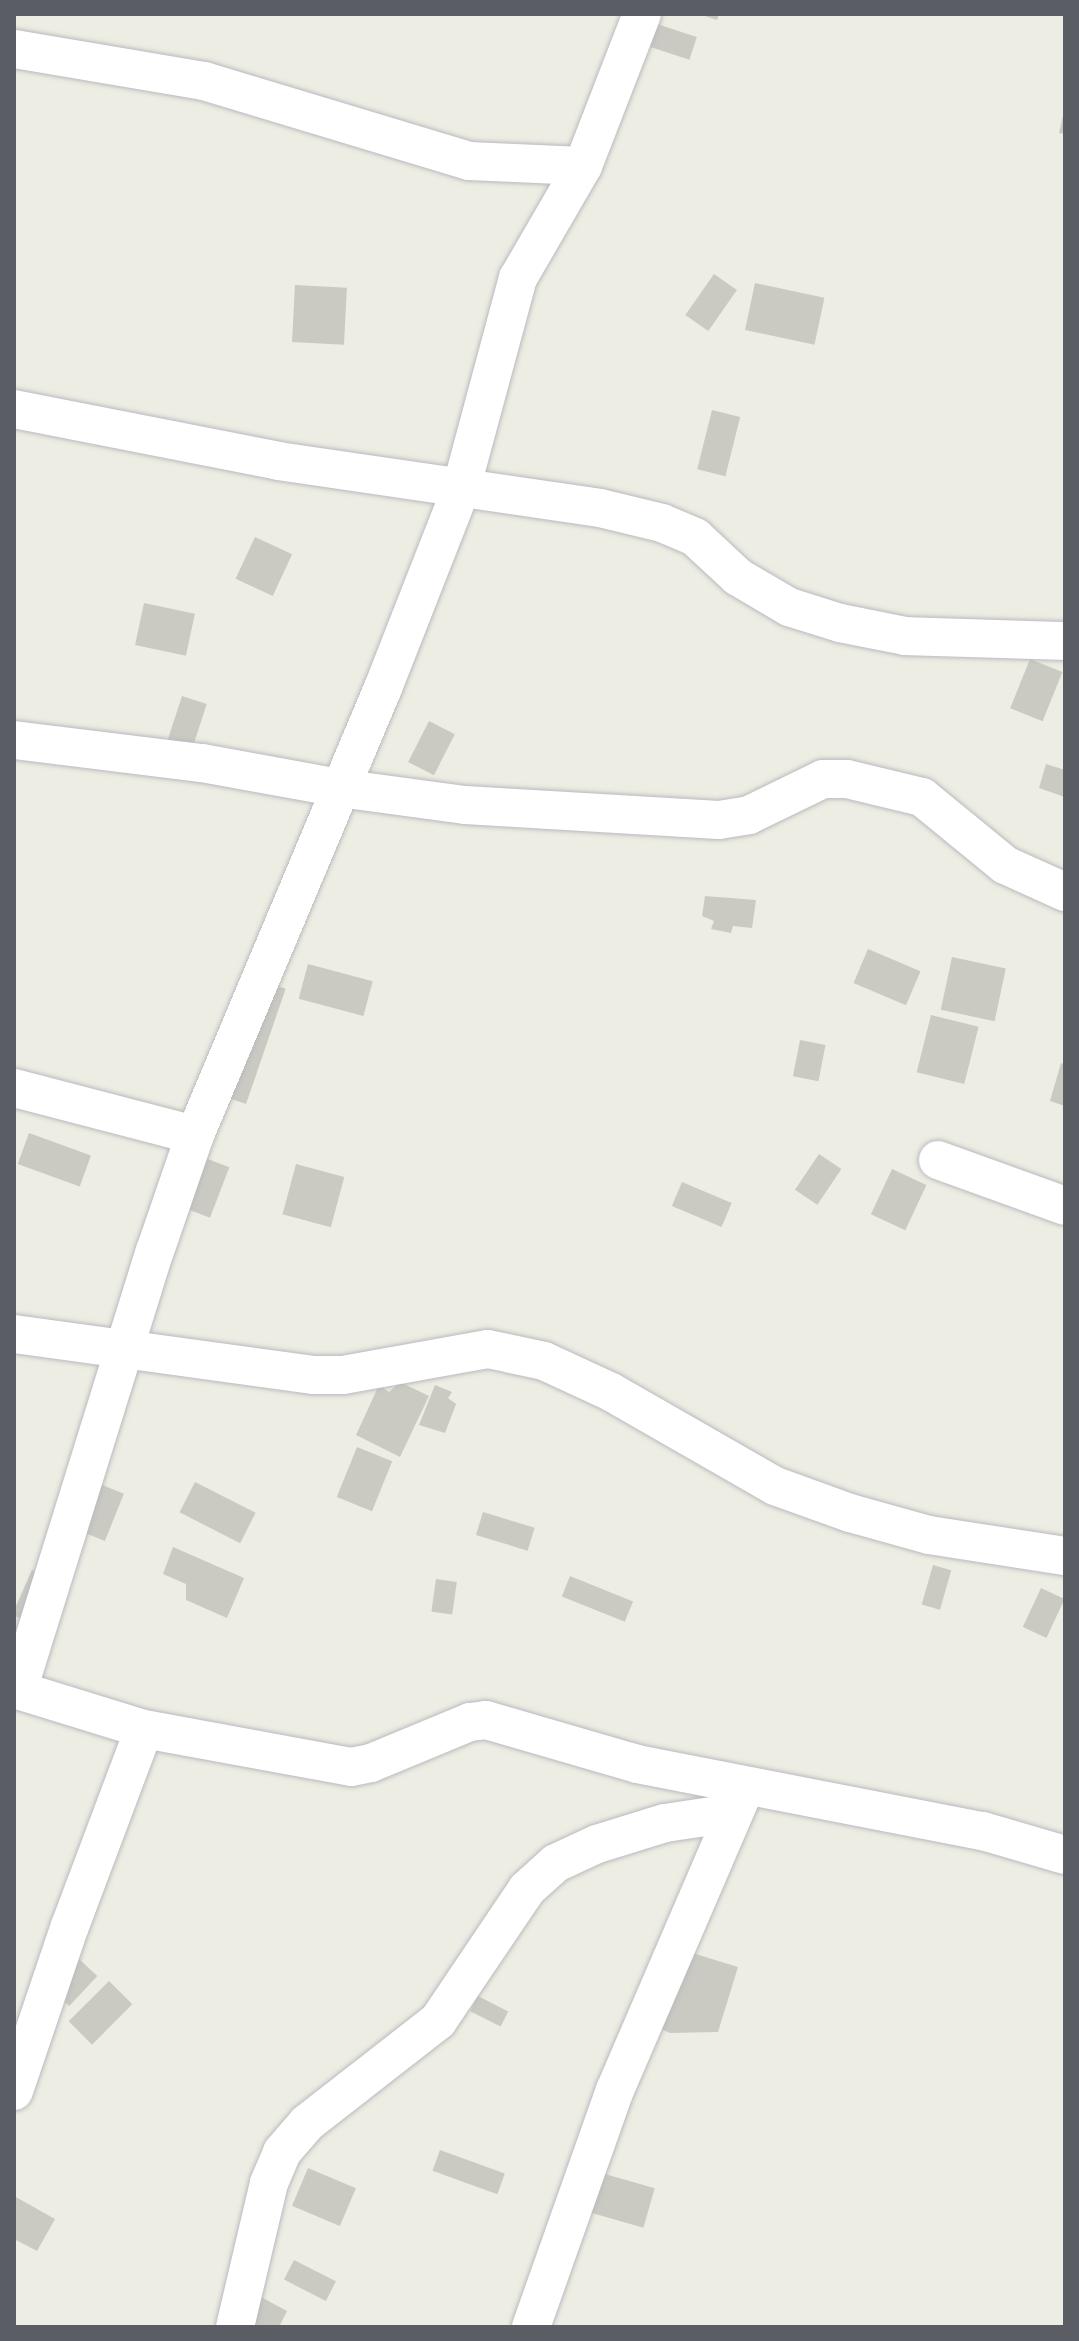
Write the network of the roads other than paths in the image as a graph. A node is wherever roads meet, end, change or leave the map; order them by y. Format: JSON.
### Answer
{"nodes":[{"id":1,"x":642,"y":14,"type":"edge"},
{"id":2,"x":14,"y":49,"type":"edge"},
{"id":3,"x":583,"y":166,"type":"junction"},
{"id":4,"x":14,"y":409,"type":"edge"},
{"id":5,"x":461,"y":489,"type":"junction"},
{"id":6,"x":1065,"y":641,"type":"edge"},
{"id":7,"x":14,"y":740,"type":"edge"},
{"id":8,"x":339,"y":788,"type":"junction"},
{"id":9,"x":1065,"y":892,"type":"edge"},
{"id":10,"x":14,"y":1088,"type":"edge"},
{"id":11,"x":195,"y":1135,"type":"junction"},
{"id":12,"x":938,"y":1160,"type":"dead end"},
{"id":13,"x":1065,"y":1206,"type":"edge"},
{"id":14,"x":14,"y":1334,"type":"edge"},
{"id":15,"x":128,"y":1348,"type":"junction"},
{"id":16,"x":1065,"y":1556,"type":"edge"},
{"id":17,"x":16,"y":1689,"type":"edge"},
{"id":18,"x":144,"y":1729,"type":"junction"},
{"id":19,"x":740,"y":1800,"type":"junction"},
{"id":20,"x":1065,"y":1855,"type":"edge"},
{"id":21,"x":14,"y":2091,"type":"edge"},
{"id":22,"x":235,"y":2327,"type":"edge"},
{"id":23,"x":531,"y":2327,"type":"edge"}],
"edges":[{"from":1,"to":3,"type":"street"},
{"from":2,"to":3,"type":"street"},
{"from":3,"to":5,"type":"street"},
{"from":4,"to":5,"type":"street"},
{"from":5,"to":6,"type":"street"},
{"from":5,"to":8,"type":"street"},
{"from":7,"to":8,"type":"street"},
{"from":8,"to":9,"type":"street"},
{"from":8,"to":11,"type":"street"},
{"from":10,"to":11,"type":"street"},
{"from":11,"to":15,"type":"street"},
{"from":12,"to":13,"type":"street"},
{"from":14,"to":15,"type":"street"},
{"from":15,"to":16,"type":"street"},
{"from":15,"to":17,"type":"street"},
{"from":17,"to":18,"type":"street"},
{"from":18,"to":19,"type":"street"},
{"from":18,"to":21,"type":"street"},
{"from":19,"to":20,"type":"street"},
{"from":19,"to":22,"type":"street"},
{"from":19,"to":23,"type":"street"}]}
